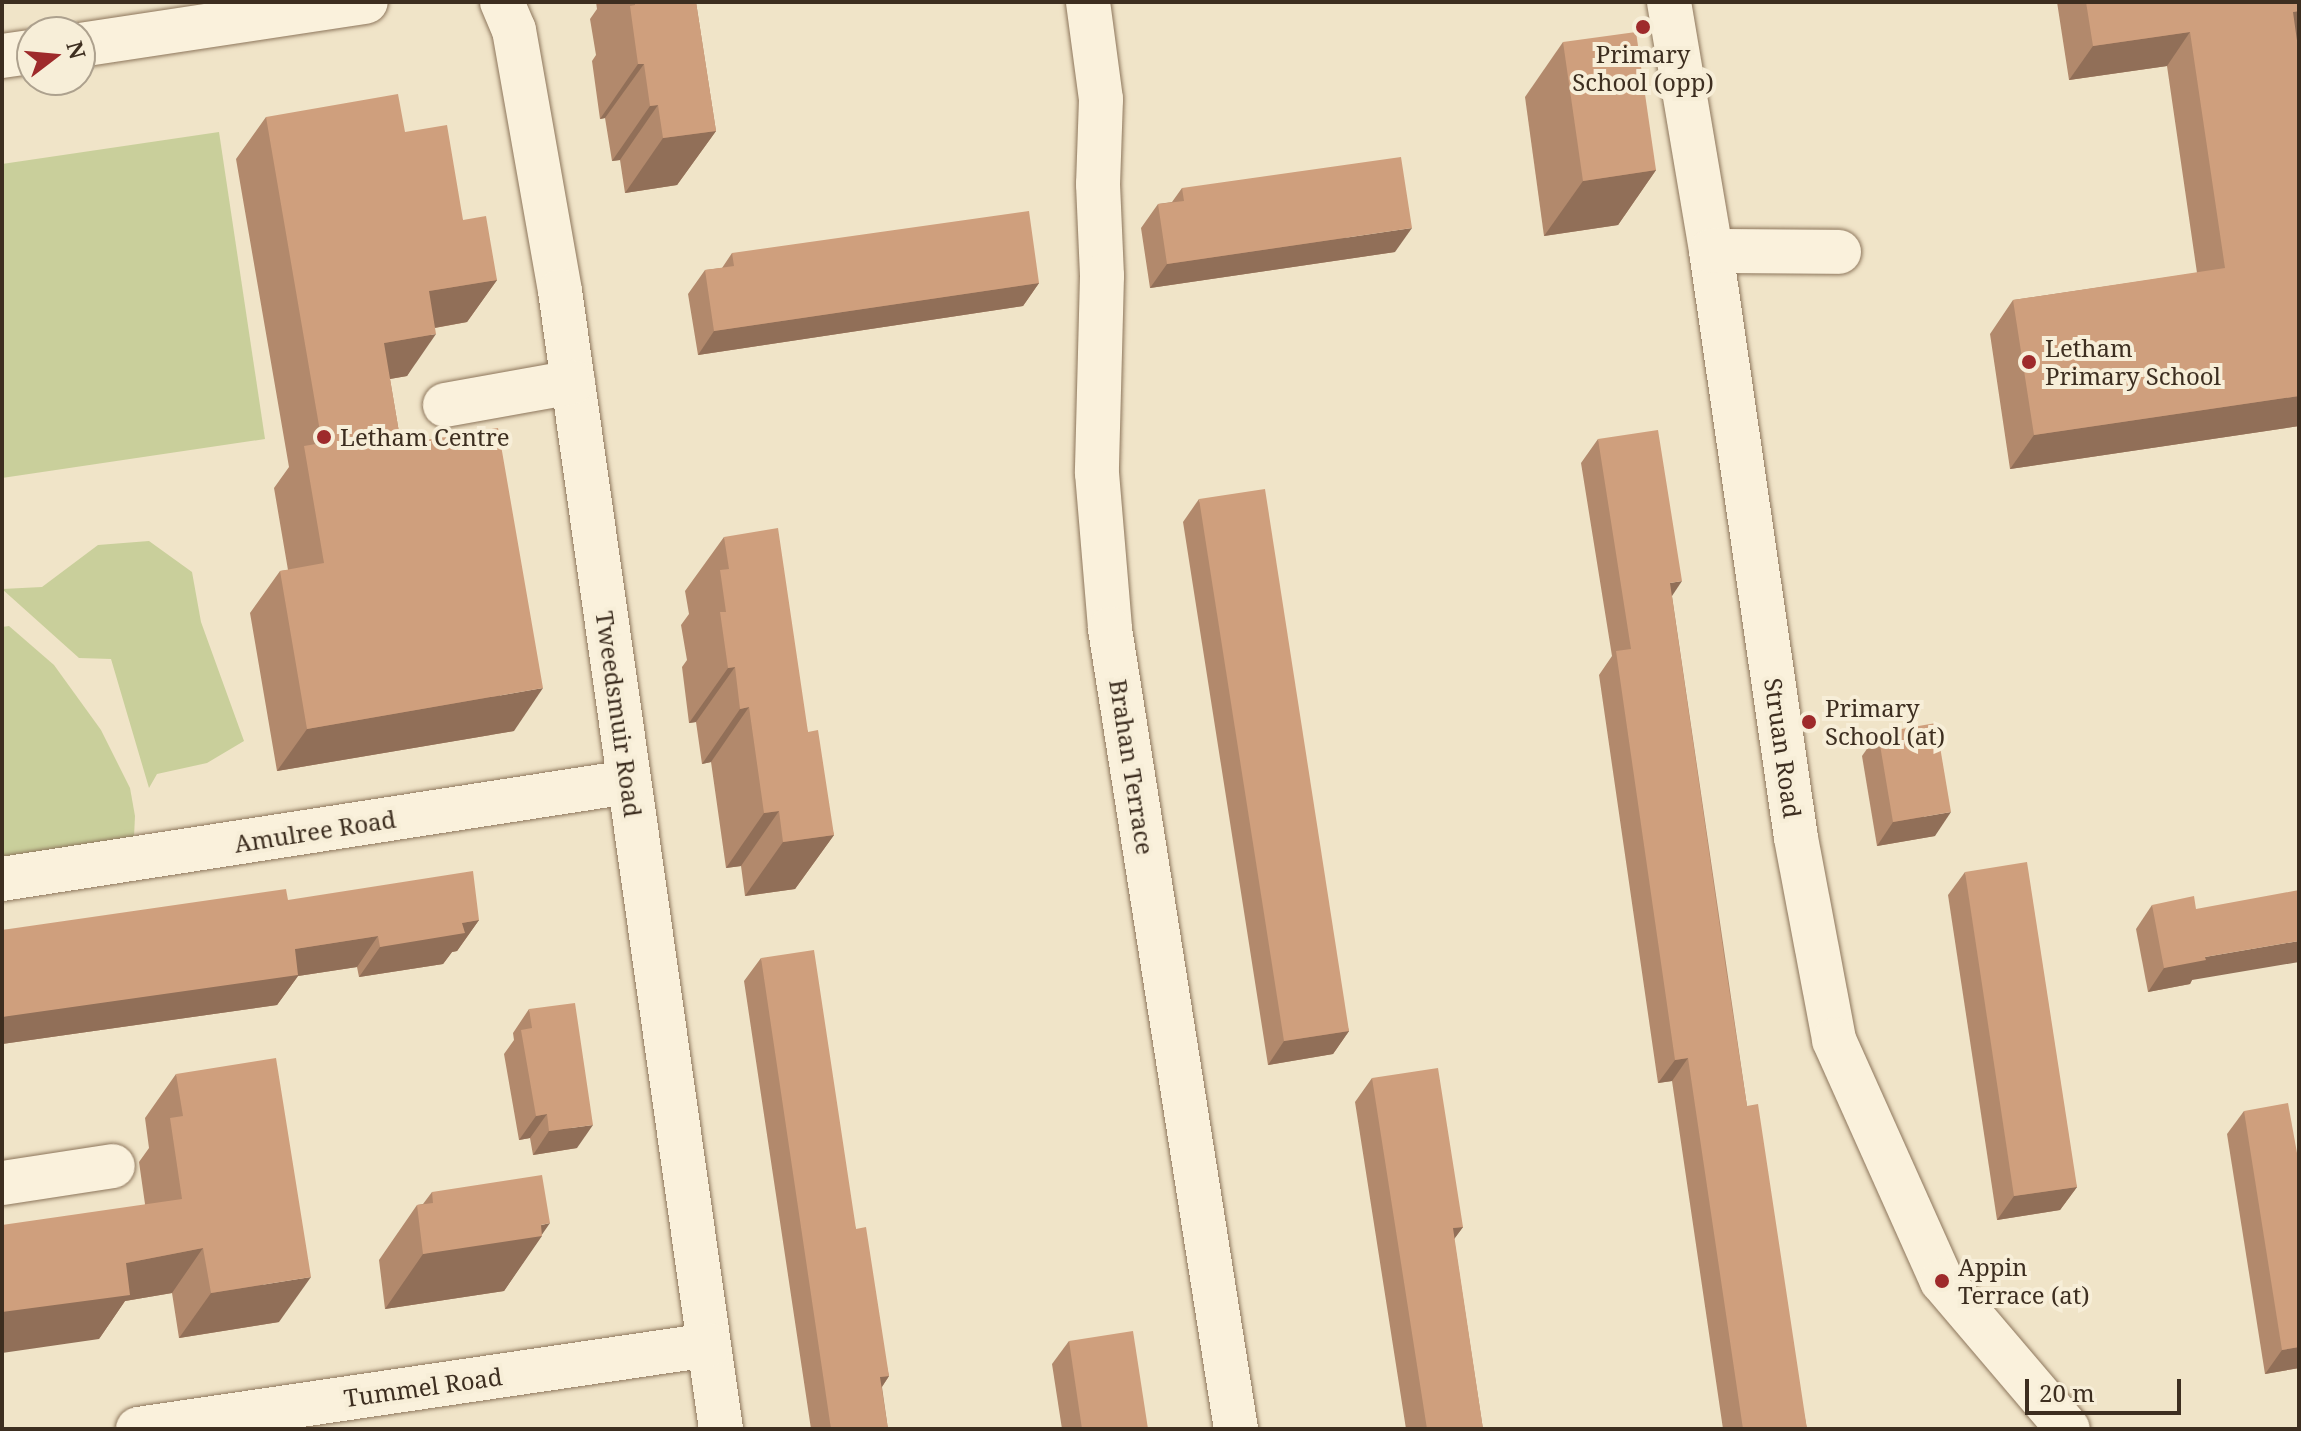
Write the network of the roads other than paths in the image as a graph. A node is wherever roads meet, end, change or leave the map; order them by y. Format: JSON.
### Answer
{"nodes":[{"id":1,"x":366,"y":2,"type":"edge"},
{"id":2,"x":502,"y":2,"type":"edge"},
{"id":3,"x":1088,"y":2,"type":"edge"},
{"id":4,"x":1669,"y":2,"type":"edge"},
{"id":5,"x":96,"y":43,"type":"edge"},
{"id":6,"x":1711,"y":251,"type":"junction"},
{"id":7,"x":1839,"y":252,"type":"dead end"},
{"id":8,"x":573,"y":382,"type":"junction"},
{"id":9,"x":445,"y":405,"type":"dead end"},
{"id":10,"x":628,"y":782,"type":"junction"},
{"id":11,"x":2,"y":879,"type":"edge"},
{"id":12,"x":113,"y":1166,"type":"dead end"},
{"id":13,"x":2,"y":1183,"type":"edge"},
{"id":14,"x":709,"y":1345,"type":"junction"},
{"id":15,"x":138,"y":1429,"type":"edge"},
{"id":16,"x":721,"y":1429,"type":"edge"},
{"id":17,"x":1236,"y":1429,"type":"edge"},
{"id":18,"x":2068,"y":1429,"type":"edge"}],
"edges":[{"from":1,"to":5,"type":"street"},
{"from":2,"to":8,"type":"street","name":"Tweedsmuir Road"},
{"from":3,"to":17,"type":"street","name":"Brahan Terrace"},
{"from":4,"to":6,"type":"street","name":"Struan Road"},
{"from":6,"to":7,"type":"street"},
{"from":6,"to":18,"type":"street","name":"Struan Road"},
{"from":8,"to":9,"type":"street"},
{"from":8,"to":10,"type":"street","name":"Tweedsmuir Road"},
{"from":10,"to":11,"type":"street","name":"Amulree Road"},
{"from":10,"to":14,"type":"street","name":"Tweedsmuir Road"},
{"from":12,"to":13,"type":"street"},
{"from":14,"to":15,"type":"street","name":"Tummel Road"},
{"from":14,"to":16,"type":"street","name":"Tweedsmuir Road"}]}
